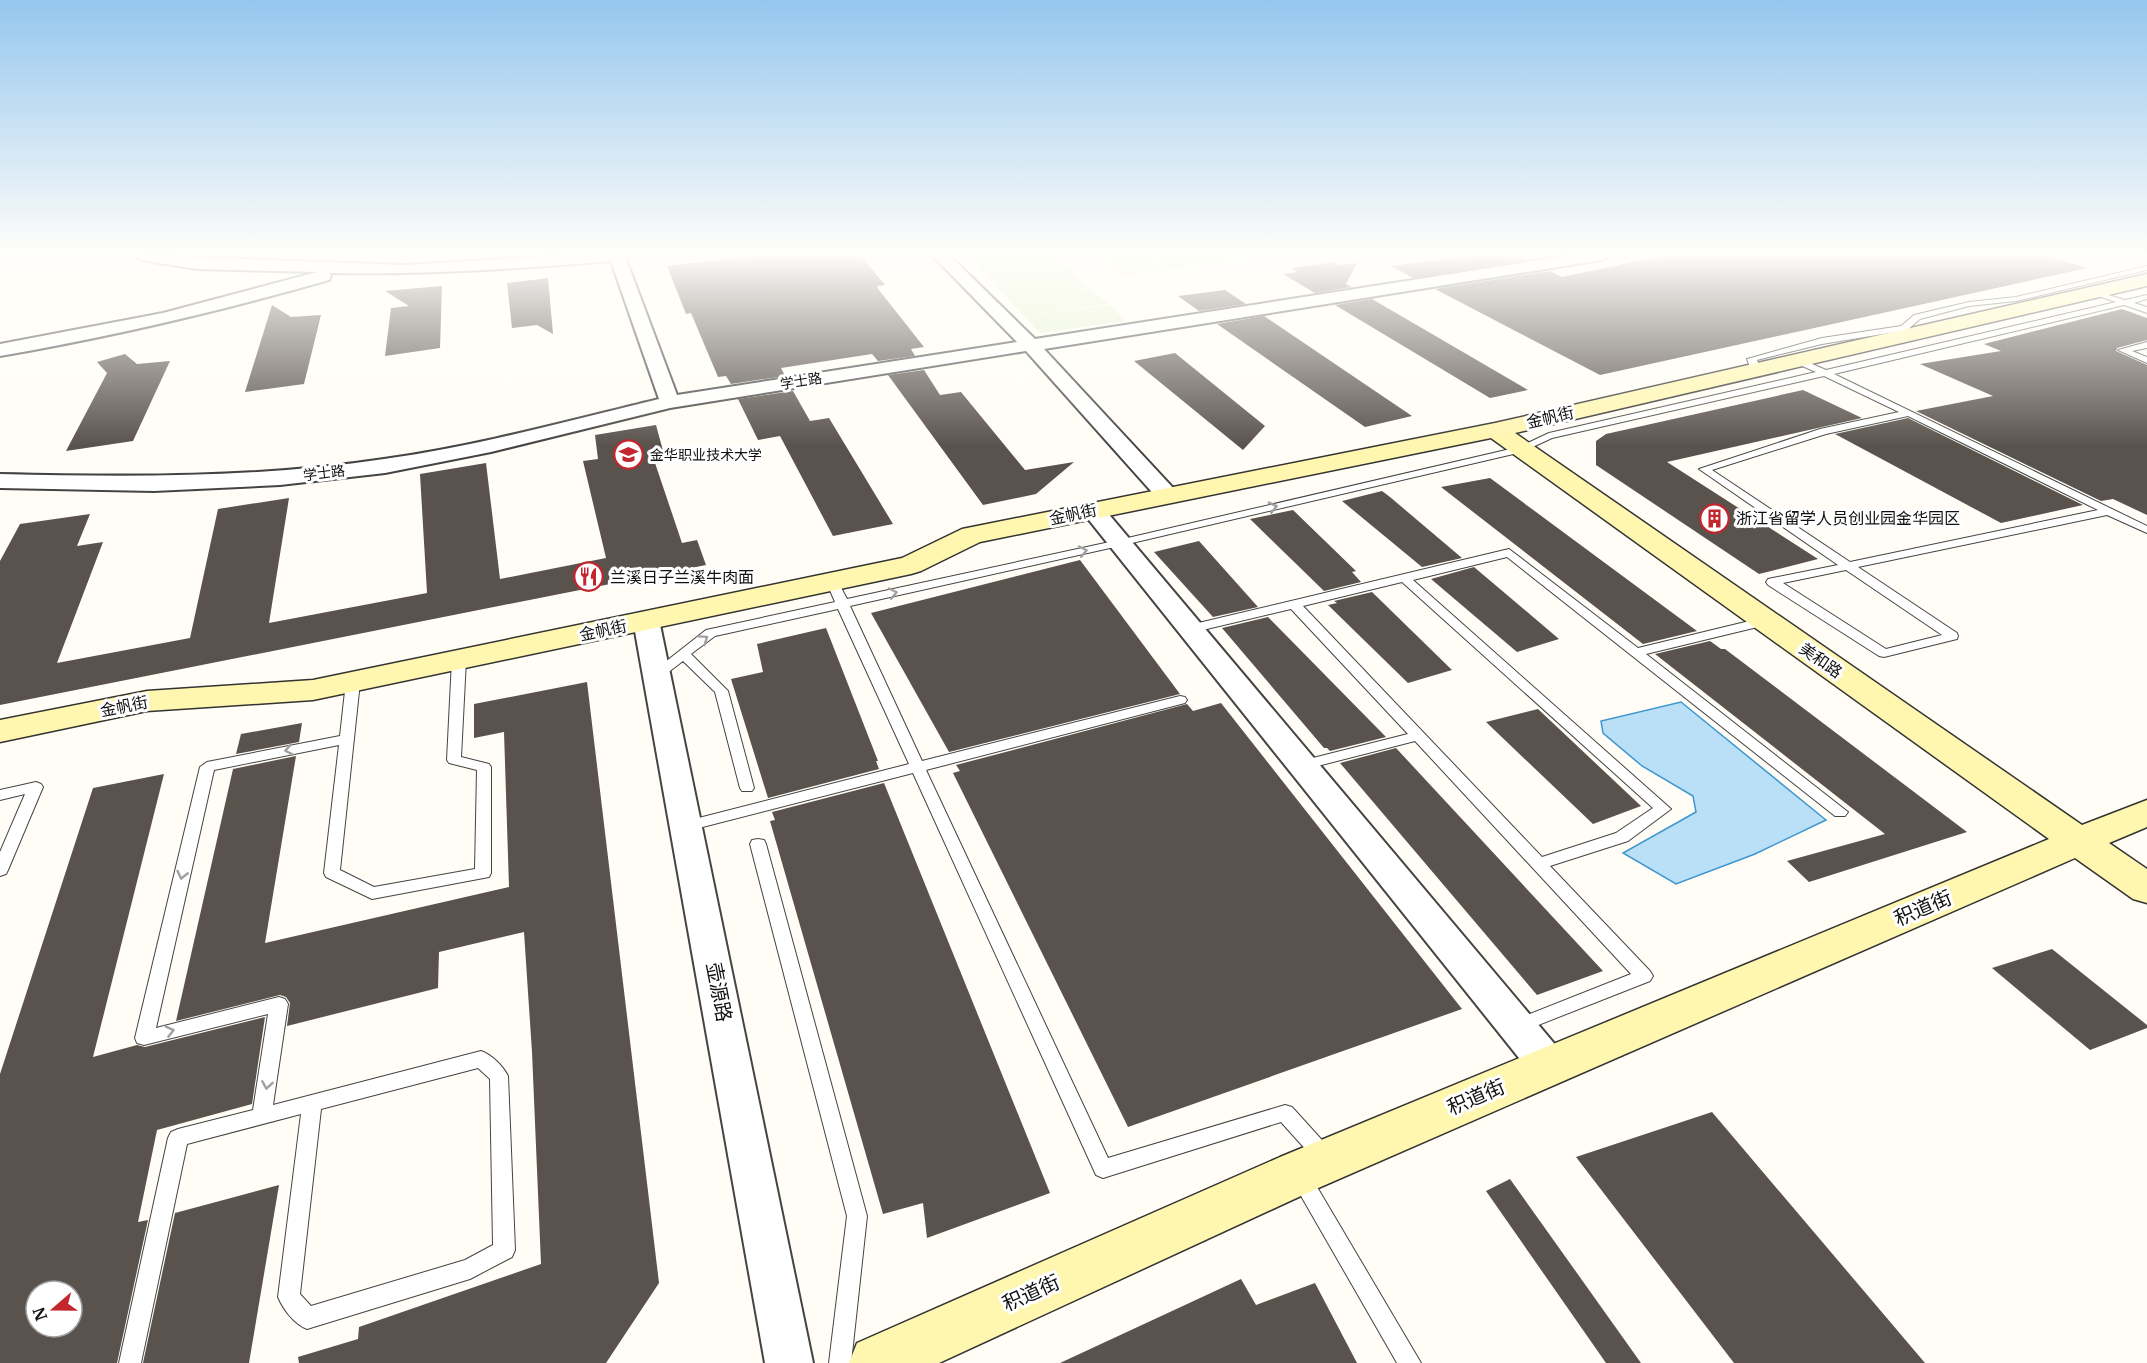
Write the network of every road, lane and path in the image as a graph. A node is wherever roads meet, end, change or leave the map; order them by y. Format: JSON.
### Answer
{"nodes":[{"id":1,"x":170,"y":319,"type":"edge"},
{"id":2,"x":642,"y":319,"type":"edge"},
{"id":3,"x":1004,"y":319,"type":"edge"},
{"id":4,"x":1193,"y":319,"type":"edge"},
{"id":5,"x":1915,"y":319,"type":"edge"},
{"id":6,"x":1978,"y":319,"type":"edge"},
{"id":7,"x":2055,"y":319,"type":"edge"},
{"id":8,"x":1030,"y":344,"type":"junction"},
{"id":9,"x":2147,"y":345,"type":"edge"},
{"id":10,"x":0,"y":350,"type":"edge"},
{"id":11,"x":1796,"y":360,"type":"junction"},
{"id":12,"x":2147,"y":360,"type":"edge"},
{"id":13,"x":1756,"y":369,"type":"junction"},
{"id":14,"x":1824,"y":373,"type":"junction"},
{"id":15,"x":670,"y":402,"type":"junction"},
{"id":16,"x":1909,"y":413,"type":"junction"},
{"id":17,"x":1495,"y":430,"type":"junction"},
{"id":18,"x":1522,"y":449,"type":"junction"},
{"id":19,"x":0,"y":481,"type":"edge"},
{"id":20,"x":1167,"y":495,"type":"junction"},
{"id":21,"x":1093,"y":510,"type":"junction"},
{"id":22,"x":2109,"y":511,"type":"junction"},
{"id":23,"x":2147,"y":530,"type":"edge"},
{"id":24,"x":1119,"y":543,"type":"junction"},
{"id":25,"x":1848,"y":566,"type":"junction"},
{"id":26,"x":1404,"y":578,"type":"junction"},
{"id":27,"x":837,"y":593,"type":"junction"},
{"id":28,"x":1294,"y":604,"type":"junction"},
{"id":29,"x":646,"y":620,"type":"junction"},
{"id":30,"x":1766,"y":621,"type":"junction"},
{"id":31,"x":1190,"y":628,"type":"junction"},
{"id":32,"x":1636,"y":652,"type":"junction"},
{"id":33,"x":459,"y":660,"type":"junction"},
{"id":34,"x":670,"y":664,"type":"junction"},
{"id":35,"x":353,"y":682,"type":"junction"},
{"id":36,"x":1180,"y":700,"type":"dead end"},
{"id":37,"x":0,"y":731,"type":"edge"},
{"id":38,"x":1419,"y":736,"type":"junction"},
{"id":39,"x":347,"y":739,"type":"junction"},
{"id":40,"x":1302,"y":765,"type":"junction"},
{"id":41,"x":918,"y":767,"type":"junction"},
{"id":42,"x":747,"y":788,"type":"dead end"},
{"id":43,"x":0,"y":795,"type":"edge"},
{"id":44,"x":1840,"y":812,"type":"dead end"},
{"id":45,"x":2147,"y":812,"type":"edge"},
{"id":46,"x":687,"y":826,"type":"junction"},
{"id":47,"x":2079,"y":842,"type":"junction"},
{"id":48,"x":758,"y":844,"type":"dead end"},
{"id":49,"x":1539,"y":864,"type":"junction"},
{"id":50,"x":0,"y":870,"type":"edge"},
{"id":51,"x":2147,"y":889,"type":"edge"},
{"id":52,"x":1516,"y":1026,"type":"junction"},
{"id":53,"x":1549,"y":1066,"type":"junction"},
{"id":54,"x":312,"y":1104,"type":"junction"},
{"id":55,"x":262,"y":1116,"type":"junction"},
{"id":56,"x":1312,"y":1166,"type":"junction"},
{"id":57,"x":130,"y":1363,"type":"edge"},
{"id":58,"x":789,"y":1363,"type":"edge"},
{"id":59,"x":840,"y":1363,"type":"edge"},
{"id":60,"x":877,"y":1363,"type":"edge"},
{"id":61,"x":1410,"y":1363,"type":"edge"}],
"edges":[{"from":1,"to":10,"type":"street"},
{"from":2,"to":15,"type":"street"},
{"from":3,"to":8,"type":"street"},
{"from":4,"to":8,"type":"street","name":"学士路"},
{"from":5,"to":13,"type":"lane"},
{"from":6,"to":11,"type":"street","name":"金帆街"},
{"from":7,"to":14,"type":"lane"},
{"from":8,"to":15,"type":"street","name":"学士路"},
{"from":8,"to":20,"type":"street"},
{"from":9,"to":12,"type":"lane"},
{"from":11,"to":13,"type":"street","name":"金帆街"},
{"from":11,"to":14,"type":"lane"},
{"from":13,"to":17,"type":"street","name":"金帆街"},
{"from":14,"to":16,"type":"lane"},
{"from":14,"to":18,"type":"lane"},
{"from":15,"to":19,"type":"street","name":"学士路"},
{"from":16,"to":22,"type":"lane"},
{"from":16,"to":25,"type":"lane"},
{"from":17,"to":18,"type":"street","name":"美和路"},
{"from":17,"to":20,"type":"street","name":"金帆街"},
{"from":24,"to":18,"type":"lane","one_way":true},
{"from":18,"to":30,"type":"street","name":"美和路"},
{"from":20,"to":21,"type":"street","name":"金帆街"},
{"from":21,"to":24,"type":"street"},
{"from":21,"to":27,"type":"street","name":"金帆街"},
{"from":22,"to":23,"type":"lane"},
{"from":22,"to":25,"type":"lane"},
{"from":27,"to":24,"type":"lane","one_way":true},
{"from":24,"to":31,"type":"street"},
{"from":25,"to":25,"type":"lane"},
{"from":26,"to":28,"type":"lane"},
{"from":26,"to":32,"type":"lane"},
{"from":26,"to":49,"type":"lane"},
{"from":27,"to":29,"type":"street","name":"金帆街"},
{"from":34,"to":27,"type":"lane","one_way":true},
{"from":27,"to":41,"type":"lane"},
{"from":28,"to":31,"type":"lane"},
{"from":28,"to":38,"type":"lane"},
{"from":29,"to":33,"type":"street","name":"金帆街"},
{"from":29,"to":34,"type":"street","name":"壶源路"},
{"from":30,"to":32,"type":"lane"},
{"from":30,"to":47,"type":"street","name":"美和路"},
{"from":31,"to":40,"type":"street"},
{"from":32,"to":44,"type":"lane"},
{"from":33,"to":35,"type":"street","name":"金帆街"},
{"from":33,"to":39,"type":"lane"},
{"from":34,"to":42,"type":"lane"},
{"from":34,"to":46,"type":"street","name":"壶源路"},
{"from":35,"to":37,"type":"street","name":"金帆街"},
{"from":35,"to":39,"type":"lane"},
{"from":36,"to":41,"type":"lane"},
{"from":38,"to":40,"type":"lane"},
{"from":38,"to":49,"type":"lane"},
{"from":39,"to":55,"type":"lane","one_way":true},
{"from":40,"to":52,"type":"street"},
{"from":41,"to":46,"type":"lane"},
{"from":41,"to":56,"type":"lane"},
{"from":43,"to":50,"type":"lane"},
{"from":45,"to":47,"type":"street","name":"积道街"},
{"from":46,"to":58,"type":"street","name":"壶源路"},
{"from":47,"to":51,"type":"street","name":"美和路"},
{"from":47,"to":53,"type":"street","name":"积道街"},
{"from":48,"to":59,"type":"lane"},
{"from":49,"to":52,"type":"lane"},
{"from":52,"to":53,"type":"street"},
{"from":53,"to":56,"type":"street","name":"积道街"},
{"from":54,"to":54,"type":"lane"},
{"from":54,"to":55,"type":"lane"},
{"from":55,"to":57,"type":"lane"},
{"from":56,"to":60,"type":"street","name":"积道街"},
{"from":56,"to":61,"type":"lane"}]}
